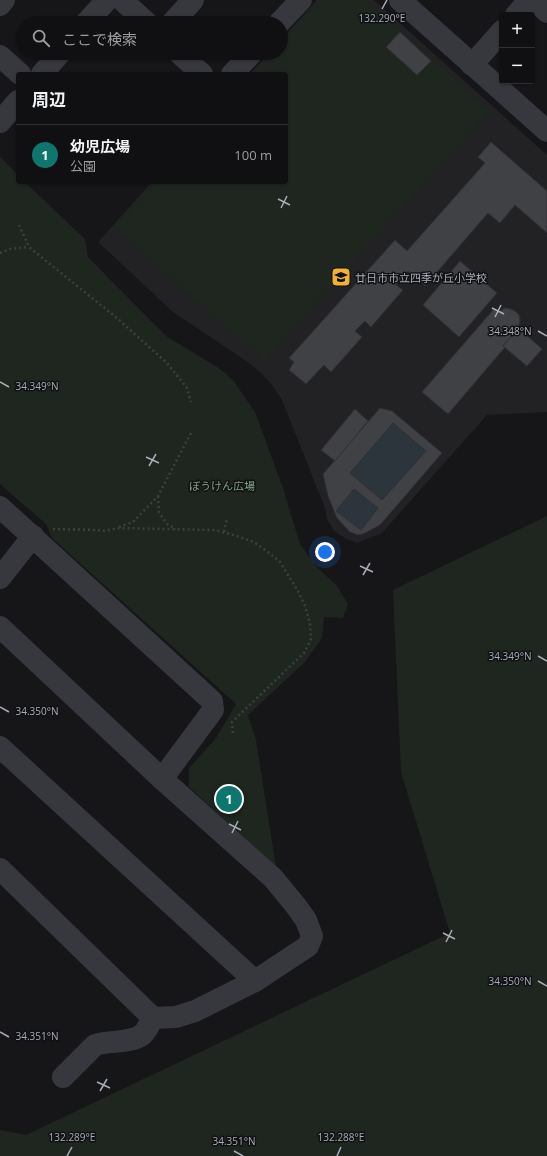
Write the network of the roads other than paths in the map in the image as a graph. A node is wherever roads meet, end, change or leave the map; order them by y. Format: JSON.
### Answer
{"nodes":[{"id":1,"x":4,"y":0,"type":"edge"},
{"id":2,"x":115,"y":0,"type":"edge"},
{"id":3,"x":193,"y":0,"type":"edge"},
{"id":4,"x":301,"y":0,"type":"edge"},
{"id":5,"x":400,"y":0,"type":"edge"},
{"id":6,"x":529,"y":0,"type":"edge"},
{"id":7,"x":534,"y":0,"type":"edge"},
{"id":8,"x":0,"y":5,"type":"edge"},
{"id":9,"x":519,"y":12,"type":"edge"},
{"id":10,"x":547,"y":12,"type":"edge"},
{"id":11,"x":95,"y":16,"type":"edge"},
{"id":12,"x":137,"y":16,"type":"edge"},
{"id":13,"x":178,"y":16,"type":"edge"},
{"id":14,"x":286,"y":16,"type":"edge"},
{"id":15,"x":499,"y":34,"type":"edge"},
{"id":16,"x":0,"y":56,"type":"edge"},
{"id":17,"x":54,"y":60,"type":"edge"},
{"id":18,"x":187,"y":60,"type":"edge"},
{"id":19,"x":245,"y":60,"type":"edge"},
{"id":20,"x":472,"y":64,"type":"junction"},
{"id":21,"x":18,"y":72,"type":"edge"},
{"id":22,"x":44,"y":72,"type":"edge"},
{"id":23,"x":200,"y":72,"type":"edge"},
{"id":24,"x":234,"y":72,"type":"edge"},
{"id":25,"x":16,"y":103,"type":"edge"},
{"id":26,"x":0,"y":122,"type":"edge"},
{"id":27,"x":547,"y":132,"type":"edge"},
{"id":28,"x":0,"y":507,"type":"edge"},
{"id":29,"x":41,"y":533,"type":"junction"},
{"id":30,"x":0,"y":578,"type":"edge"},
{"id":31,"x":0,"y":627,"type":"edge"},
{"id":32,"x":0,"y":748,"type":"edge"},
{"id":33,"x":162,"y":779,"type":"junction"},
{"id":34,"x":0,"y":869,"type":"edge"},
{"id":35,"x":255,"y":981,"type":"junction"},
{"id":36,"x":154,"y":1018,"type":"junction"},
{"id":37,"x":63,"y":1077,"type":"dead end"}],
"edges":[{"from":1,"to":8,"type":"street"},
{"from":2,"to":11,"type":"street"},
{"from":2,"to":12,"type":"street"},
{"from":3,"to":13,"type":"street"},
{"from":4,"to":14,"type":"street"},
{"from":5,"to":20,"type":"street"},
{"from":6,"to":9,"type":"street"},
{"from":7,"to":10,"type":"street"},
{"from":15,"to":20,"type":"street"},
{"from":16,"to":21,"type":"street"},
{"from":17,"to":22,"type":"street"},
{"from":18,"to":23,"type":"street"},
{"from":19,"to":24,"type":"street"},
{"from":20,"to":27,"type":"street"},
{"from":25,"to":26,"type":"street"},
{"from":28,"to":29,"type":"street"},
{"from":29,"to":30,"type":"street"},
{"from":29,"to":33,"type":"street"},
{"from":31,"to":33,"type":"street"},
{"from":32,"to":35,"type":"street"},
{"from":33,"to":35,"type":"street"},
{"from":34,"to":36,"type":"street"},
{"from":35,"to":36,"type":"street"},
{"from":36,"to":37,"type":"street"}]}
